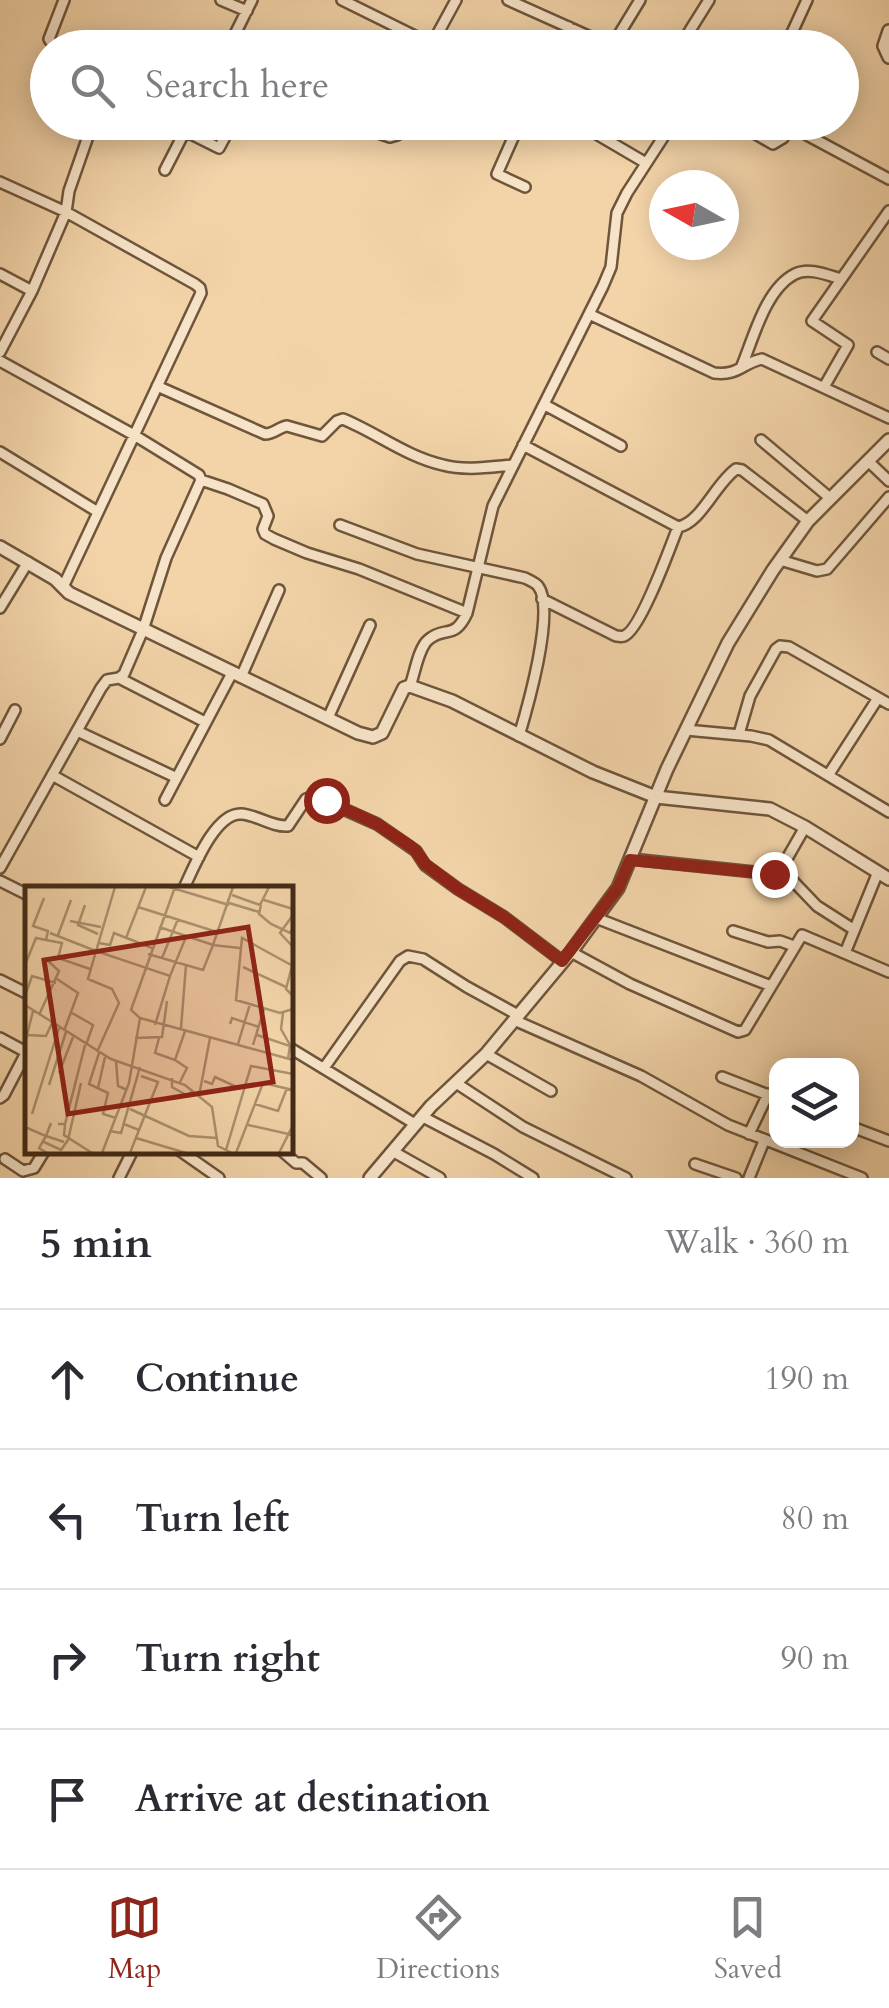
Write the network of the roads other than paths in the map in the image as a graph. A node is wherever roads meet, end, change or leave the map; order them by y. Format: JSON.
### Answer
{"nodes":[{"id":1,"x":64,"y":0,"type":"edge"},
{"id":2,"x":222,"y":0,"type":"edge"},
{"id":3,"x":252,"y":0,"type":"edge"},
{"id":4,"x":342,"y":0,"type":"edge"},
{"id":5,"x":456,"y":0,"type":"edge"},
{"id":6,"x":508,"y":0,"type":"edge"},
{"id":7,"x":640,"y":0,"type":"edge"},
{"id":8,"x":708,"y":0,"type":"edge"},
{"id":9,"x":807,"y":0,"type":"edge"},
{"id":10,"x":247,"y":11,"type":"junction"},
{"id":11,"x":569,"y":28,"type":"joint"},
{"id":12,"x":52,"y":30,"type":"edge"},
{"id":13,"x":237,"y":30,"type":"edge"},
{"id":14,"x":400,"y":30,"type":"edge"},
{"id":15,"x":440,"y":30,"type":"edge"},
{"id":16,"x":574,"y":30,"type":"edge"},
{"id":17,"x":623,"y":30,"type":"edge"},
{"id":18,"x":690,"y":30,"type":"edge"},
{"id":19,"x":793,"y":30,"type":"edge"},
{"id":20,"x":889,"y":31,"type":"edge"},
{"id":21,"x":889,"y":57,"type":"edge"},
{"id":22,"x":87,"y":140,"type":"edge"},
{"id":23,"x":180,"y":140,"type":"edge"},
{"id":24,"x":203,"y":140,"type":"edge"},
{"id":25,"x":223,"y":140,"type":"edge"},
{"id":26,"x":512,"y":140,"type":"edge"},
{"id":27,"x":607,"y":140,"type":"edge"},
{"id":28,"x":661,"y":140,"type":"edge"},
{"id":29,"x":815,"y":140,"type":"edge"},
{"id":30,"x":646,"y":163,"type":"junction"},
{"id":31,"x":165,"y":170,"type":"dead end"},
{"id":32,"x":889,"y":179,"type":"edge"},
{"id":33,"x":0,"y":182,"type":"edge"},
{"id":34,"x":526,"y":187,"type":"dead end"},
{"id":35,"x":66,"y":212,"type":"junction"},
{"id":36,"x":889,"y":212,"type":"edge"},
{"id":37,"x":0,"y":274,"type":"edge"},
{"id":38,"x":841,"y":279,"type":"junction"},
{"id":39,"x":32,"y":291,"type":"junction"},
{"id":40,"x":589,"y":314,"type":"junction"},
{"id":41,"x":0,"y":352,"type":"edge"},
{"id":42,"x":878,"y":352,"type":"dead end"},
{"id":43,"x":889,"y":359,"type":"edge"},
{"id":44,"x":0,"y":360,"type":"edge"},
{"id":45,"x":740,"y":371,"type":"junction"},
{"id":46,"x":157,"y":386,"type":"junction"},
{"id":47,"x":824,"y":387,"type":"junction"},
{"id":48,"x":544,"y":404,"type":"junction"},
{"id":49,"x":889,"y":418,"type":"edge"},
{"id":50,"x":134,"y":435,"type":"junction"},
{"id":51,"x":762,"y":440,"type":"dead end"},
{"id":52,"x":889,"y":440,"type":"edge"},
{"id":53,"x":523,"y":445,"type":"junction"},
{"id":54,"x":621,"y":446,"type":"dead end"},
{"id":55,"x":0,"y":452,"type":"edge"},
{"id":56,"x":868,"y":461,"type":"junction"},
{"id":57,"x":513,"y":466,"type":"junction"},
{"id":58,"x":201,"y":480,"type":"junction"},
{"id":59,"x":889,"y":482,"type":"edge"},
{"id":60,"x":889,"y":497,"type":"edge"},
{"id":61,"x":830,"y":498,"type":"junction"},
{"id":62,"x":98,"y":512,"type":"junction"},
{"id":63,"x":808,"y":521,"type":"junction"},
{"id":64,"x":340,"y":525,"type":"dead end"},
{"id":65,"x":678,"y":527,"type":"junction"},
{"id":66,"x":0,"y":547,"type":"edge"},
{"id":67,"x":780,"y":560,"type":"junction"},
{"id":68,"x":28,"y":562,"type":"junction"},
{"id":69,"x":477,"y":569,"type":"junction"},
{"id":70,"x":63,"y":587,"type":"junction"},
{"id":71,"x":279,"y":590,"type":"dead end"},
{"id":72,"x":542,"y":600,"type":"junction"},
{"id":73,"x":0,"y":608,"type":"edge"},
{"id":74,"x":467,"y":612,"type":"junction"},
{"id":75,"x":370,"y":624,"type":"dead end"},
{"id":76,"x":143,"y":630,"type":"junction"},
{"id":77,"x":237,"y":675,"type":"junction"},
{"id":78,"x":119,"y":678,"type":"junction"},
{"id":79,"x":410,"y":686,"type":"junction"},
{"id":80,"x":878,"y":698,"type":"junction"},
{"id":81,"x":889,"y":704,"type":"edge"},
{"id":82,"x":15,"y":710,"type":"dead end"},
{"id":83,"x":328,"y":718,"type":"junction"},
{"id":84,"x":205,"y":722,"type":"junction"},
{"id":85,"x":686,"y":730,"type":"junction"},
{"id":86,"x":77,"y":731,"type":"junction"},
{"id":87,"x":740,"y":734,"type":"junction"},
{"id":88,"x":518,"y":736,"type":"junction"},
{"id":89,"x":0,"y":739,"type":"edge"},
{"id":90,"x":829,"y":774,"type":"junction"},
{"id":91,"x":52,"y":775,"type":"junction"},
{"id":92,"x":175,"y":777,"type":"junction"},
{"id":93,"x":656,"y":796,"type":"junction"},
{"id":94,"x":165,"y":800,"type":"dead end"},
{"id":95,"x":889,"y":812,"type":"edge"},
{"id":96,"x":805,"y":827,"type":"junction"},
{"id":97,"x":633,"y":854,"type":"junction"},
{"id":98,"x":199,"y":857,"type":"junction"},
{"id":99,"x":0,"y":868,"type":"edge"},
{"id":100,"x":777,"y":873,"type":"junction"},
{"id":101,"x":883,"y":876,"type":"edge"},
{"id":102,"x":0,"y":880,"type":"edge"},
{"id":103,"x":185,"y":886,"type":"edge"},
{"id":104,"x":25,"y":893,"type":"edge"},
{"id":105,"x":596,"y":918,"type":"junction"},
{"id":106,"x":853,"y":929,"type":"junction"},
{"id":107,"x":732,"y":931,"type":"dead end"},
{"id":108,"x":794,"y":946,"type":"junction"},
{"id":109,"x":845,"y":952,"type":"junction"},
{"id":110,"x":566,"y":956,"type":"junction"},
{"id":111,"x":889,"y":972,"type":"edge"},
{"id":112,"x":0,"y":980,"type":"edge"},
{"id":113,"x":771,"y":986,"type":"junction"},
{"id":114,"x":25,"y":992,"type":"edge"},
{"id":115,"x":516,"y":1017,"type":"junction"},
{"id":116,"x":0,"y":1038,"type":"edge"},
{"id":117,"x":25,"y":1049,"type":"edge"},
{"id":118,"x":292,"y":1049,"type":"edge"},
{"id":119,"x":25,"y":1054,"type":"edge"},
{"id":120,"x":486,"y":1054,"type":"junction"},
{"id":121,"x":324,"y":1068,"type":"junction"},
{"id":122,"x":722,"y":1078,"type":"dead end"},
{"id":123,"x":456,"y":1083,"type":"junction"},
{"id":124,"x":551,"y":1091,"type":"dead end"},
{"id":125,"x":769,"y":1095,"type":"edge"},
{"id":126,"x":0,"y":1098,"type":"edge"},
{"id":127,"x":769,"y":1101,"type":"edge"},
{"id":128,"x":419,"y":1120,"type":"junction"},
{"id":129,"x":859,"y":1129,"type":"edge"},
{"id":130,"x":749,"y":1134,"type":"junction"},
{"id":131,"x":889,"y":1140,"type":"edge"},
{"id":132,"x":764,"y":1141,"type":"junction"},
{"id":133,"x":394,"y":1152,"type":"junction"},
{"id":134,"x":44,"y":1153,"type":"edge"},
{"id":135,"x":132,"y":1153,"type":"edge"},
{"id":136,"x":183,"y":1153,"type":"edge"},
{"id":137,"x":284,"y":1153,"type":"edge"},
{"id":138,"x":5,"y":1159,"type":"dead end"},
{"id":139,"x":695,"y":1164,"type":"dead end"},
{"id":140,"x":119,"y":1178,"type":"edge"},
{"id":141,"x":220,"y":1178,"type":"edge"},
{"id":142,"x":321,"y":1178,"type":"edge"},
{"id":143,"x":370,"y":1178,"type":"edge"},
{"id":144,"x":440,"y":1178,"type":"edge"},
{"id":145,"x":531,"y":1178,"type":"edge"},
{"id":146,"x":626,"y":1178,"type":"edge"},
{"id":147,"x":736,"y":1178,"type":"edge"},
{"id":148,"x":749,"y":1178,"type":"edge"},
{"id":149,"x":862,"y":1178,"type":"edge"}],
"edges":[{"from":1,"to":12,"type":"street"},
{"from":2,"to":10,"type":"street"},
{"from":3,"to":10,"type":"street"},
{"from":4,"to":14,"type":"street"},
{"from":5,"to":15,"type":"street"},
{"from":6,"to":11,"type":"street"},
{"from":7,"to":17,"type":"street"},
{"from":8,"to":18,"type":"street"},
{"from":9,"to":19,"type":"street"},
{"from":10,"to":13,"type":"street"},
{"from":11,"to":16,"type":"street"},
{"from":20,"to":21,"type":"street"},
{"from":22,"to":35,"type":"street"},
{"from":23,"to":31,"type":"street"},
{"from":24,"to":25,"type":"street"},
{"from":26,"to":34,"type":"street"},
{"from":27,"to":30,"type":"street"},
{"from":28,"to":30,"type":"street"},
{"from":29,"to":32,"type":"street"},
{"from":30,"to":40,"type":"street"},
{"from":33,"to":35,"type":"street"},
{"from":35,"to":39,"type":"street"},
{"from":35,"to":46,"type":"street"},
{"from":36,"to":38,"type":"street"},
{"from":37,"to":39,"type":"street"},
{"from":38,"to":45,"type":"street"},
{"from":38,"to":47,"type":"street"},
{"from":39,"to":41,"type":"street"},
{"from":40,"to":45,"type":"street"},
{"from":40,"to":48,"type":"street"},
{"from":42,"to":43,"type":"street"},
{"from":44,"to":50,"type":"street"},
{"from":45,"to":47,"type":"street"},
{"from":46,"to":50,"type":"street"},
{"from":46,"to":57,"type":"street"},
{"from":47,"to":49,"type":"street"},
{"from":48,"to":53,"type":"street"},
{"from":48,"to":54,"type":"street"},
{"from":50,"to":58,"type":"street"},
{"from":50,"to":62,"type":"street"},
{"from":51,"to":61,"type":"street"},
{"from":52,"to":56,"type":"street"},
{"from":53,"to":57,"type":"street"},
{"from":53,"to":65,"type":"street"},
{"from":55,"to":62,"type":"street"},
{"from":56,"to":59,"type":"street"},
{"from":56,"to":61,"type":"street"},
{"from":57,"to":69,"type":"street"},
{"from":58,"to":74,"type":"street"},
{"from":58,"to":76,"type":"street"},
{"from":60,"to":67,"type":"street"},
{"from":61,"to":63,"type":"street"},
{"from":62,"to":70,"type":"street"},
{"from":63,"to":65,"type":"street"},
{"from":63,"to":67,"type":"street"},
{"from":64,"to":69,"type":"street"},
{"from":65,"to":72,"type":"street"},
{"from":66,"to":68,"type":"street"},
{"from":67,"to":85,"type":"street"},
{"from":68,"to":70,"type":"street"},
{"from":68,"to":73,"type":"street"},
{"from":69,"to":72,"type":"street"},
{"from":69,"to":74,"type":"street"},
{"from":70,"to":76,"type":"street"},
{"from":71,"to":77,"type":"street"},
{"from":72,"to":88,"type":"street"},
{"from":74,"to":79,"type":"street"},
{"from":75,"to":83,"type":"street"},
{"from":76,"to":77,"type":"street"},
{"from":76,"to":78,"type":"street"},
{"from":77,"to":83,"type":"street"},
{"from":77,"to":84,"type":"street"},
{"from":78,"to":84,"type":"street"},
{"from":78,"to":86,"type":"street"},
{"from":79,"to":83,"type":"street"},
{"from":79,"to":88,"type":"street"},
{"from":80,"to":81,"type":"street"},
{"from":80,"to":87,"type":"street"},
{"from":80,"to":90,"type":"street"},
{"from":82,"to":89,"type":"street"},
{"from":84,"to":92,"type":"street"},
{"from":85,"to":87,"type":"street"},
{"from":85,"to":93,"type":"street"},
{"from":86,"to":91,"type":"street"},
{"from":86,"to":92,"type":"street"},
{"from":87,"to":90,"type":"street"},
{"from":88,"to":93,"type":"street"},
{"from":90,"to":95,"type":"street"},
{"from":91,"to":98,"type":"street"},
{"from":91,"to":99,"type":"street"},
{"from":92,"to":94,"type":"street"},
{"from":93,"to":96,"type":"street"},
{"from":93,"to":97,"type":"street"},
{"from":96,"to":100,"type":"street"},
{"from":96,"to":101,"type":"street"},
{"from":97,"to":100,"type":"street"},
{"from":97,"to":105,"type":"street"},
{"from":98,"to":103,"type":"street"},
{"from":98,"to":110,"type":"street"},
{"from":100,"to":106,"type":"street"},
{"from":101,"to":106,"type":"street"},
{"from":102,"to":104,"type":"street"},
{"from":105,"to":110,"type":"street"},
{"from":105,"to":113,"type":"street"},
{"from":106,"to":109,"type":"street"},
{"from":107,"to":108,"type":"street"},
{"from":108,"to":109,"type":"street"},
{"from":108,"to":113,"type":"street"},
{"from":109,"to":111,"type":"street"},
{"from":110,"to":113,"type":"street"},
{"from":110,"to":115,"type":"street"},
{"from":112,"to":114,"type":"street"},
{"from":115,"to":120,"type":"street"},
{"from":115,"to":121,"type":"street"},
{"from":115,"to":130,"type":"street"},
{"from":116,"to":117,"type":"street"},
{"from":118,"to":121,"type":"street"},
{"from":119,"to":126,"type":"street"},
{"from":120,"to":123,"type":"street"},
{"from":120,"to":124,"type":"street"},
{"from":121,"to":128,"type":"street"},
{"from":122,"to":125,"type":"street"},
{"from":123,"to":128,"type":"street"},
{"from":123,"to":146,"type":"street"},
{"from":127,"to":130,"type":"street"},
{"from":128,"to":133,"type":"street"},
{"from":128,"to":145,"type":"street"},
{"from":129,"to":131,"type":"street"},
{"from":130,"to":132,"type":"street"},
{"from":132,"to":148,"type":"street"},
{"from":132,"to":149,"type":"street"},
{"from":133,"to":143,"type":"street"},
{"from":133,"to":144,"type":"street"},
{"from":134,"to":138,"type":"street"},
{"from":135,"to":140,"type":"street"},
{"from":136,"to":141,"type":"street"},
{"from":137,"to":142,"type":"street"},
{"from":139,"to":147,"type":"street"}]}
